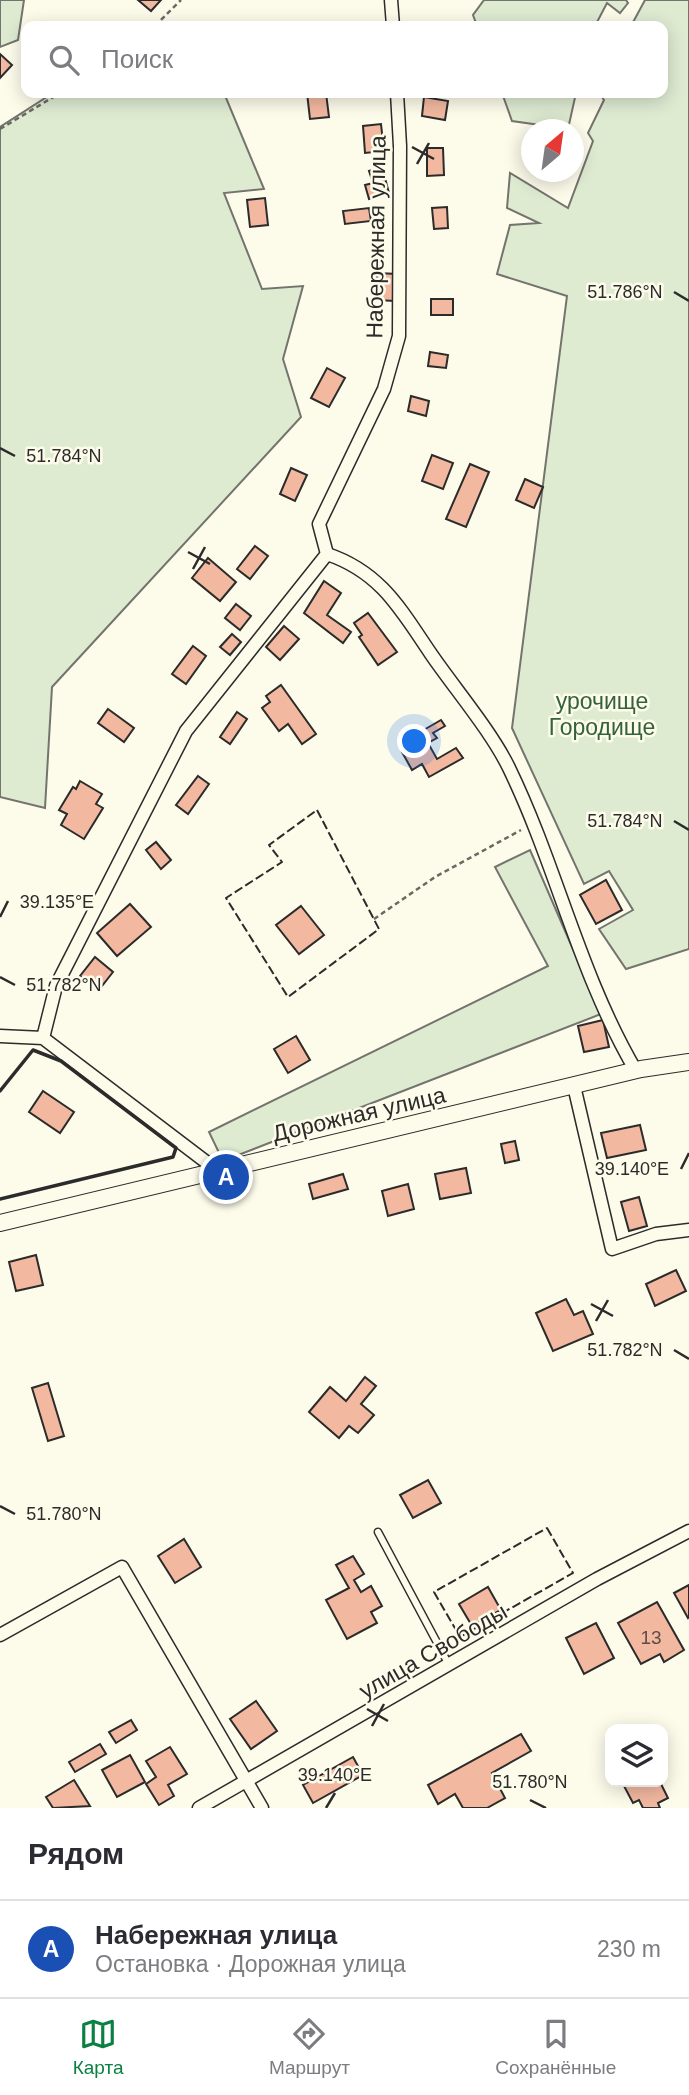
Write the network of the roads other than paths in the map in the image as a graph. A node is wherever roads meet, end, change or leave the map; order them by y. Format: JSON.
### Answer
{"nodes":[{"id":1,"x":391,"y":0,"type":"edge"},
{"id":2,"x":393,"y":21,"type":"edge"},
{"id":3,"x":397,"y":98,"type":"edge"},
{"id":4,"x":327,"y":554,"type":"junction"},
{"id":5,"x":0,"y":1036,"type":"edge"},
{"id":6,"x":43,"y":1038,"type":"junction"},
{"id":7,"x":689,"y":1062,"type":"edge"},
{"id":8,"x":636,"y":1071,"type":"junction"},
{"id":9,"x":574,"y":1086,"type":"junction"},
{"id":10,"x":218,"y":1171,"type":"junction"},
{"id":11,"x":0,"y":1223,"type":"edge"},
{"id":12,"x":689,"y":1230,"type":"edge"},
{"id":13,"x":689,"y":1531,"type":"edge"},
{"id":14,"x":378,"y":1532,"type":"dead end"},
{"id":15,"x":0,"y":1635,"type":"edge"},
{"id":16,"x":450,"y":1667,"type":"junction"},
{"id":17,"x":245,"y":1783,"type":"junction"},
{"id":18,"x":199,"y":1808,"type":"edge"},
{"id":19,"x":262,"y":1808,"type":"edge"}],
"edges":[{"from":1,"to":2,"type":"street"},
{"from":3,"to":4,"type":"street","name":"Набережная улица"},
{"from":4,"to":6,"type":"street"},
{"from":4,"to":8,"type":"street"},
{"from":5,"to":6,"type":"street"},
{"from":6,"to":10,"type":"street"},
{"from":7,"to":8,"type":"street","name":"Дорожная улица"},
{"from":8,"to":9,"type":"street","name":"Дорожная улица"},
{"from":9,"to":10,"type":"street","name":"Дорожная улица"},
{"from":9,"to":12,"type":"street"},
{"from":10,"to":11,"type":"street","name":"Дорожная улица"},
{"from":13,"to":16,"type":"street","name":"улица Свободы"},
{"from":14,"to":16,"type":"lane"},
{"from":15,"to":17,"type":"street"},
{"from":16,"to":17,"type":"street","name":"улица Свободы"},
{"from":17,"to":18,"type":"street","name":"улица Свободы"},
{"from":17,"to":19,"type":"street"}]}
